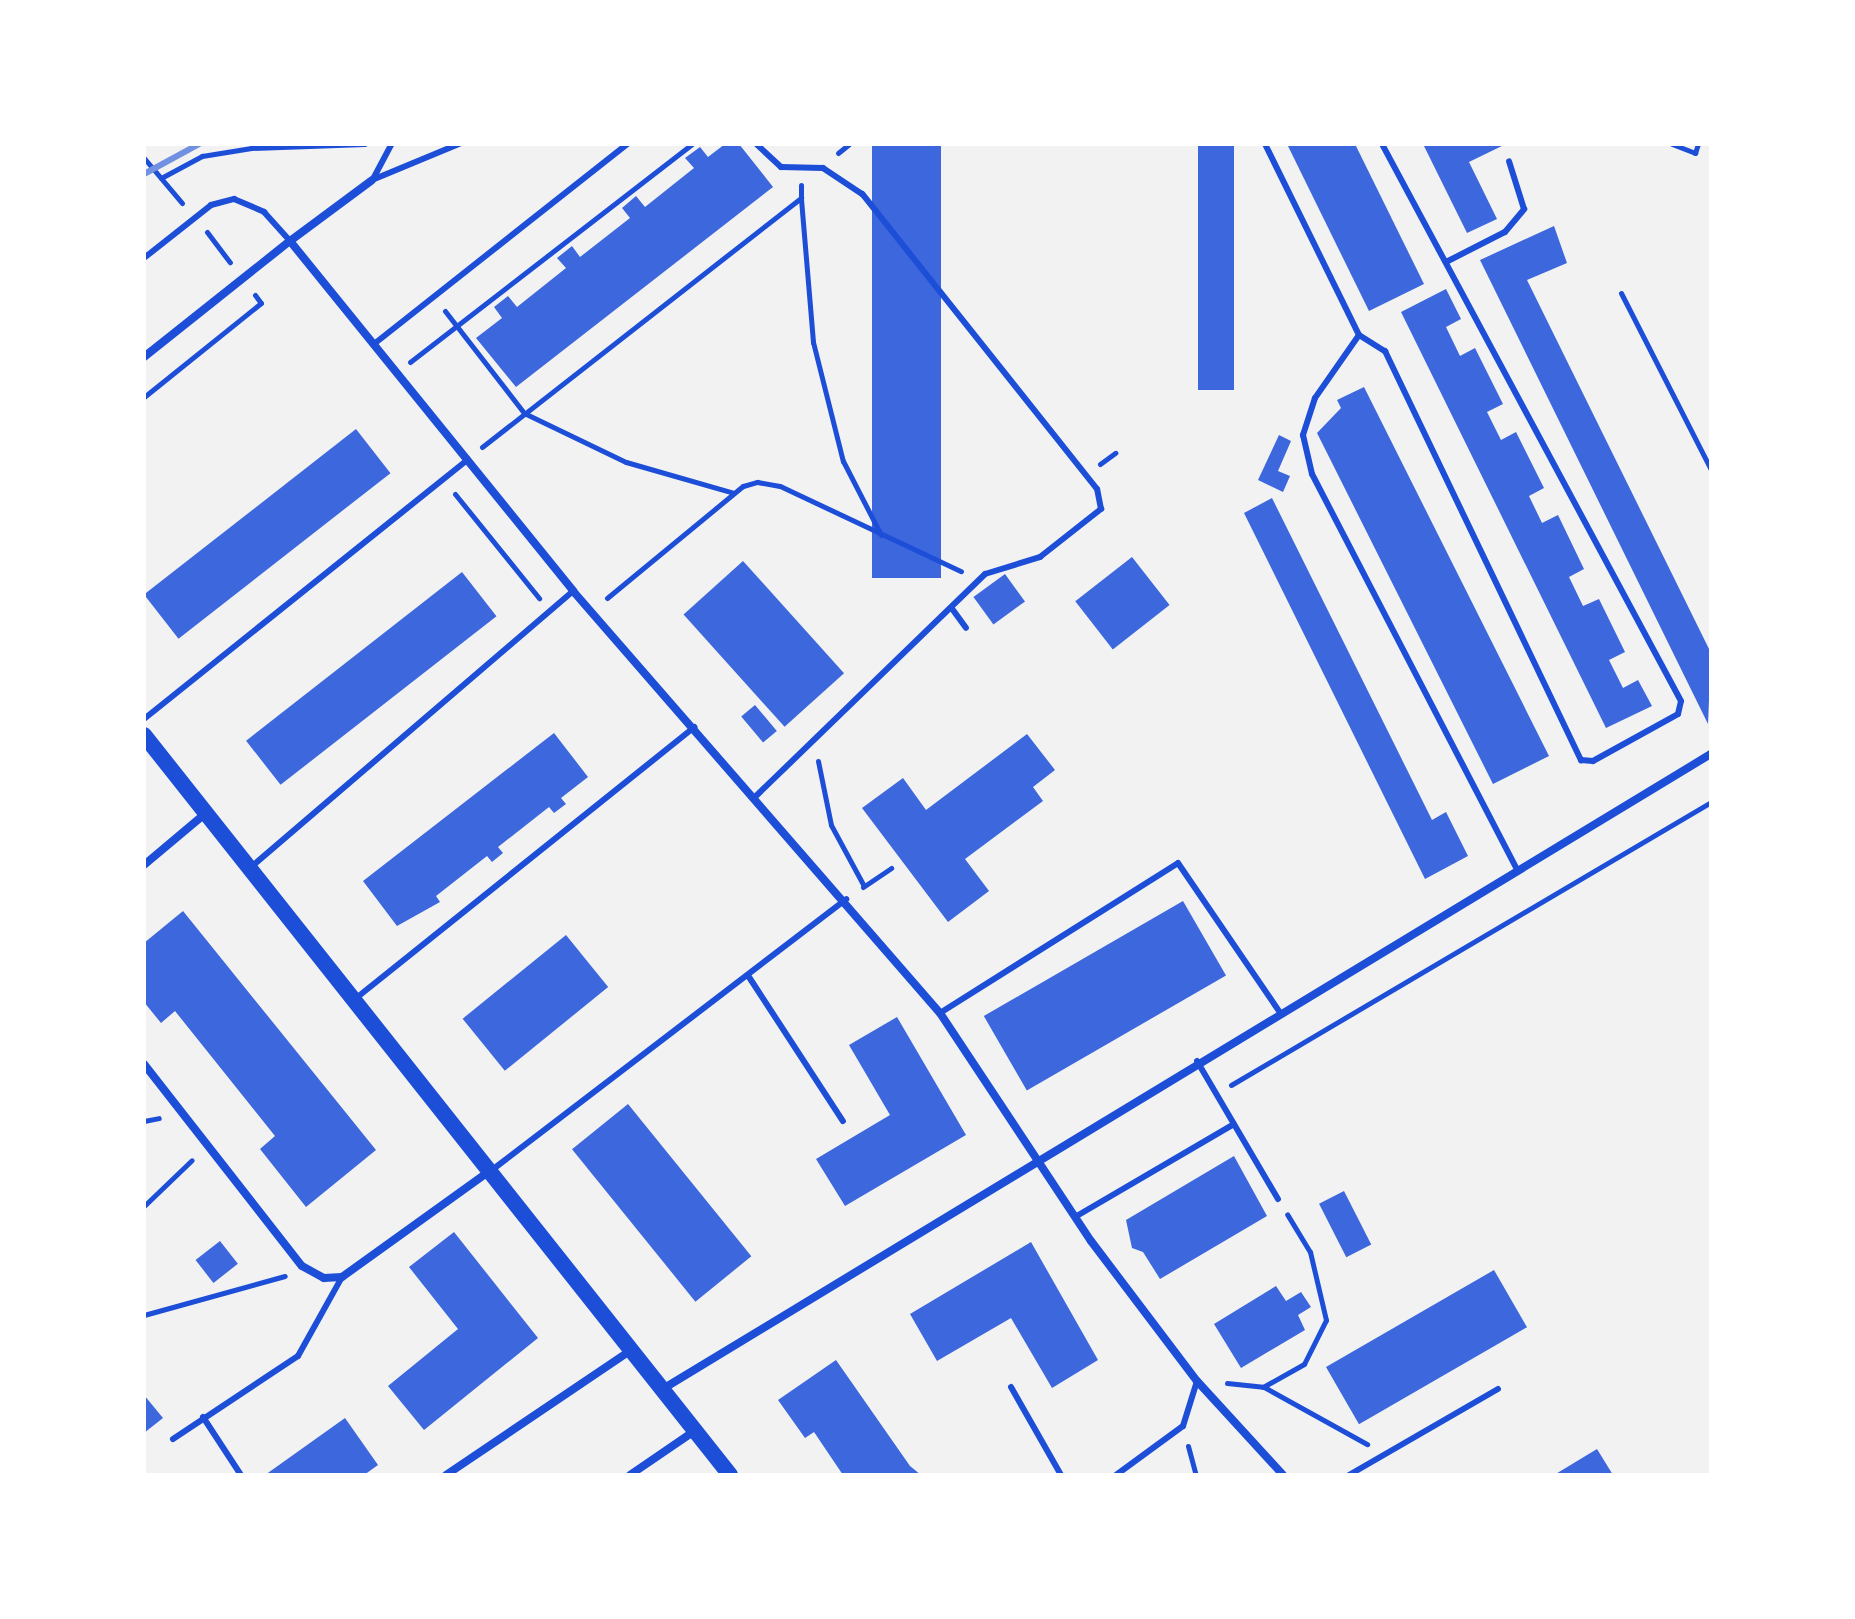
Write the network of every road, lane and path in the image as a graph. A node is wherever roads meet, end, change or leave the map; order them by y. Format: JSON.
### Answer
{"nodes":[{"id":1,"x":365,"y":144,"type":"edge"},
{"id":2,"x":392,"y":144,"type":"edge"},
{"id":3,"x":459,"y":144,"type":"edge"},
{"id":4,"x":627,"y":144,"type":"edge"},
{"id":5,"x":692,"y":144,"type":"edge"},
{"id":6,"x":756,"y":144,"type":"edge"},
{"id":7,"x":1265,"y":144,"type":"edge"},
{"id":8,"x":1382,"y":144,"type":"edge"},
{"id":9,"x":1672,"y":144,"type":"edge"},
{"id":10,"x":1698,"y":144,"type":"edge"},
{"id":11,"x":144,"y":158,"type":"edge"},
{"id":12,"x":1509,"y":161,"type":"dead end"},
{"id":13,"x":797,"y":169,"type":"junction"},
{"id":14,"x":161,"y":178,"type":"junction"},
{"id":15,"x":372,"y":180,"type":"junction"},
{"id":16,"x":801,"y":198,"type":"junction"},
{"id":17,"x":195,"y":217,"type":"junction"},
{"id":18,"x":290,"y":241,"type":"junction"},
{"id":19,"x":144,"y":258,"type":"edge"},
{"id":20,"x":1446,"y":262,"type":"junction"},
{"id":21,"x":242,"y":279,"type":"junction"},
{"id":22,"x":1621,"y":293,"type":"dead end"},
{"id":23,"x":434,"y":297,"type":"junction"},
{"id":24,"x":456,"y":326,"type":"junction"},
{"id":25,"x":1359,"y":335,"type":"junction"},
{"id":26,"x":374,"y":344,"type":"junction"},
{"id":27,"x":144,"y":357,"type":"edge"},
{"id":28,"x":397,"y":372,"type":"junction"},
{"id":29,"x":144,"y":397,"type":"edge"},
{"id":30,"x":524,"y":413,"type":"junction"},
{"id":31,"x":468,"y":459,"type":"junction"},
{"id":32,"x":1711,"y":470,"type":"edge"},
{"id":33,"x":443,"y":480,"type":"junction"},
{"id":34,"x":735,"y":493,"type":"junction"},
{"id":35,"x":881,"y":535,"type":"junction"},
{"id":36,"x":985,"y":574,"type":"junction"},
{"id":37,"x":573,"y":591,"type":"junction"},
{"id":38,"x":953,"y":610,"type":"junction"},
{"id":39,"x":550,"y":611,"type":"junction"},
{"id":40,"x":591,"y":612,"type":"junction"},
{"id":41,"x":966,"y":628,"type":"dead end"},
{"id":42,"x":144,"y":719,"type":"edge"},
{"id":43,"x":694,"y":727,"type":"junction"},
{"id":44,"x":144,"y":735,"type":"edge"},
{"id":45,"x":816,"y":740,"type":"junction"},
{"id":46,"x":1711,"y":754,"type":"edge"},
{"id":47,"x":756,"y":796,"type":"junction"},
{"id":48,"x":1711,"y":802,"type":"edge"},
{"id":49,"x":206,"y":813,"type":"junction"},
{"id":50,"x":144,"y":865,"type":"edge"},
{"id":51,"x":250,"y":868,"type":"junction"},
{"id":52,"x":891,"y":868,"type":"dead end"},
{"id":53,"x":1517,"y":870,"type":"junction"},
{"id":54,"x":864,"y":886,"type":"junction"},
{"id":55,"x":846,"y":899,"type":"junction"},
{"id":56,"x":749,"y":977,"type":"junction"},
{"id":57,"x":355,"y":999,"type":"junction"},
{"id":58,"x":1279,"y":1011,"type":"junction"},
{"id":59,"x":940,"y":1013,"type":"junction"},
{"id":60,"x":1197,"y":1061,"type":"junction"},
{"id":61,"x":144,"y":1064,"type":"edge"},
{"id":62,"x":1216,"y":1094,"type":"junction"},
{"id":63,"x":843,"y":1121,"type":"dead end"},
{"id":64,"x":1234,"y":1124,"type":"junction"},
{"id":65,"x":209,"y":1147,"type":"junction"},
{"id":66,"x":1034,"y":1158,"type":"junction"},
{"id":67,"x":492,"y":1170,"type":"junction"},
{"id":68,"x":1278,"y":1199,"type":"joint"},
{"id":69,"x":144,"y":1206,"type":"edge"},
{"id":70,"x":1075,"y":1217,"type":"junction"},
{"id":71,"x":302,"y":1266,"type":"junction"},
{"id":72,"x":342,"y":1277,"type":"junction"},
{"id":73,"x":144,"y":1315,"type":"edge"},
{"id":74,"x":634,"y":1347,"type":"junction"},
{"id":75,"x":1197,"y":1381,"type":"junction"},
{"id":76,"x":666,"y":1387,"type":"junction"},
{"id":77,"x":1011,"y":1387,"type":"dead end"},
{"id":78,"x":1263,"y":1387,"type":"junction"},
{"id":79,"x":1498,"y":1389,"type":"dead end"},
{"id":80,"x":203,"y":1417,"type":"junction"},
{"id":81,"x":1183,"y":1426,"type":"junction"},
{"id":82,"x":697,"y":1429,"type":"junction"},
{"id":83,"x":173,"y":1439,"type":"dead end"},
{"id":84,"x":1384,"y":1455,"type":"junction"},
{"id":85,"x":241,"y":1475,"type":"edge"},
{"id":86,"x":446,"y":1475,"type":"edge"},
{"id":87,"x":630,"y":1475,"type":"edge"},
{"id":88,"x":730,"y":1475,"type":"edge"},
{"id":89,"x":1061,"y":1475,"type":"edge"},
{"id":90,"x":1116,"y":1475,"type":"edge"},
{"id":91,"x":1196,"y":1475,"type":"edge"},
{"id":92,"x":1283,"y":1475,"type":"edge"},
{"id":93,"x":1349,"y":1475,"type":"edge"}],
"edges":[{"from":1,"to":14,"type":"path"},
{"from":2,"to":15,"type":"lane"},
{"from":3,"to":15,"type":"lane"},
{"from":4,"to":23,"type":"lane"},
{"from":5,"to":24,"type":"path"},
{"from":6,"to":13,"type":"lane"},
{"from":7,"to":25,"type":"lane"},
{"from":8,"to":20,"type":"lane"},
{"from":9,"to":10,"type":"path"},
{"from":11,"to":14,"type":"path"},
{"from":12,"to":20,"type":"lane"},
{"from":13,"to":16,"type":"path"},
{"from":13,"to":36,"type":"lane"},
{"from":14,"to":17,"type":"path"},
{"from":15,"to":18,"type":"street"},
{"from":16,"to":30,"type":"path"},
{"from":16,"to":35,"type":"path"},
{"from":17,"to":18,"type":"lane"},
{"from":17,"to":19,"type":"lane"},
{"from":17,"to":21,"type":"path"},
{"from":18,"to":21,"type":"street"},
{"from":18,"to":26,"type":"street"},
{"from":20,"to":25,"type":"lane"},
{"from":21,"to":27,"type":"street"},
{"from":21,"to":29,"type":"path"},
{"from":22,"to":32,"type":"path"},
{"from":23,"to":24,"type":"path"},
{"from":23,"to":26,"type":"lane"},
{"from":24,"to":28,"type":"path"},
{"from":24,"to":30,"type":"path"},
{"from":25,"to":53,"type":"lane"},
{"from":26,"to":28,"type":"street"},
{"from":28,"to":31,"type":"street"},
{"from":30,"to":31,"type":"path"},
{"from":30,"to":34,"type":"path"},
{"from":31,"to":33,"type":"lane"},
{"from":31,"to":37,"type":"street"},
{"from":33,"to":39,"type":"path"},
{"from":33,"to":42,"type":"lane"},
{"from":34,"to":35,"type":"path"},
{"from":34,"to":40,"type":"path"},
{"from":35,"to":36,"type":"path"},
{"from":36,"to":38,"type":"lane"},
{"from":37,"to":39,"type":"lane"},
{"from":37,"to":40,"type":"street"},
{"from":38,"to":41,"type":"lane"},
{"from":38,"to":45,"type":"lane"},
{"from":39,"to":51,"type":"lane"},
{"from":40,"to":43,"type":"street"},
{"from":43,"to":47,"type":"street"},
{"from":43,"to":57,"type":"lane"},
{"from":44,"to":49,"type":"main road"},
{"from":45,"to":47,"type":"lane"},
{"from":45,"to":54,"type":"path"},
{"from":46,"to":53,"type":"street"},
{"from":47,"to":55,"type":"street"},
{"from":48,"to":62,"type":"path"},
{"from":49,"to":50,"type":"street"},
{"from":49,"to":51,"type":"main road"},
{"from":51,"to":57,"type":"main road"},
{"from":52,"to":54,"type":"path"},
{"from":53,"to":58,"type":"street"},
{"from":54,"to":55,"type":"path"},
{"from":55,"to":56,"type":"lane"},
{"from":55,"to":59,"type":"street"},
{"from":56,"to":63,"type":"lane"},
{"from":56,"to":67,"type":"lane"},
{"from":57,"to":67,"type":"main road"},
{"from":58,"to":59,"type":"lane"},
{"from":58,"to":60,"type":"street"},
{"from":59,"to":66,"type":"street"},
{"from":60,"to":62,"type":"lane"},
{"from":60,"to":66,"type":"street"},
{"from":61,"to":65,"type":"street"},
{"from":62,"to":64,"type":"lane"},
{"from":64,"to":68,"type":"lane"},
{"from":64,"to":70,"type":"lane"},
{"from":65,"to":69,"type":"path"},
{"from":65,"to":71,"type":"street"},
{"from":66,"to":70,"type":"street"},
{"from":66,"to":76,"type":"street"},
{"from":67,"to":72,"type":"street"},
{"from":67,"to":74,"type":"main road"},
{"from":68,"to":78,"type":"path"},
{"from":70,"to":75,"type":"street"},
{"from":71,"to":72,"type":"street"},
{"from":71,"to":73,"type":"path"},
{"from":72,"to":80,"type":"lane"},
{"from":74,"to":76,"type":"main road"},
{"from":74,"to":86,"type":"street"},
{"from":75,"to":78,"type":"path"},
{"from":75,"to":81,"type":"lane"},
{"from":75,"to":92,"type":"street"},
{"from":76,"to":82,"type":"main road"},
{"from":77,"to":89,"type":"lane"},
{"from":78,"to":84,"type":"path"},
{"from":79,"to":84,"type":"lane"},
{"from":80,"to":83,"type":"lane"},
{"from":80,"to":85,"type":"lane"},
{"from":81,"to":90,"type":"lane"},
{"from":81,"to":91,"type":"path"},
{"from":82,"to":87,"type":"street"},
{"from":82,"to":88,"type":"main road"},
{"from":84,"to":93,"type":"lane"}]}
